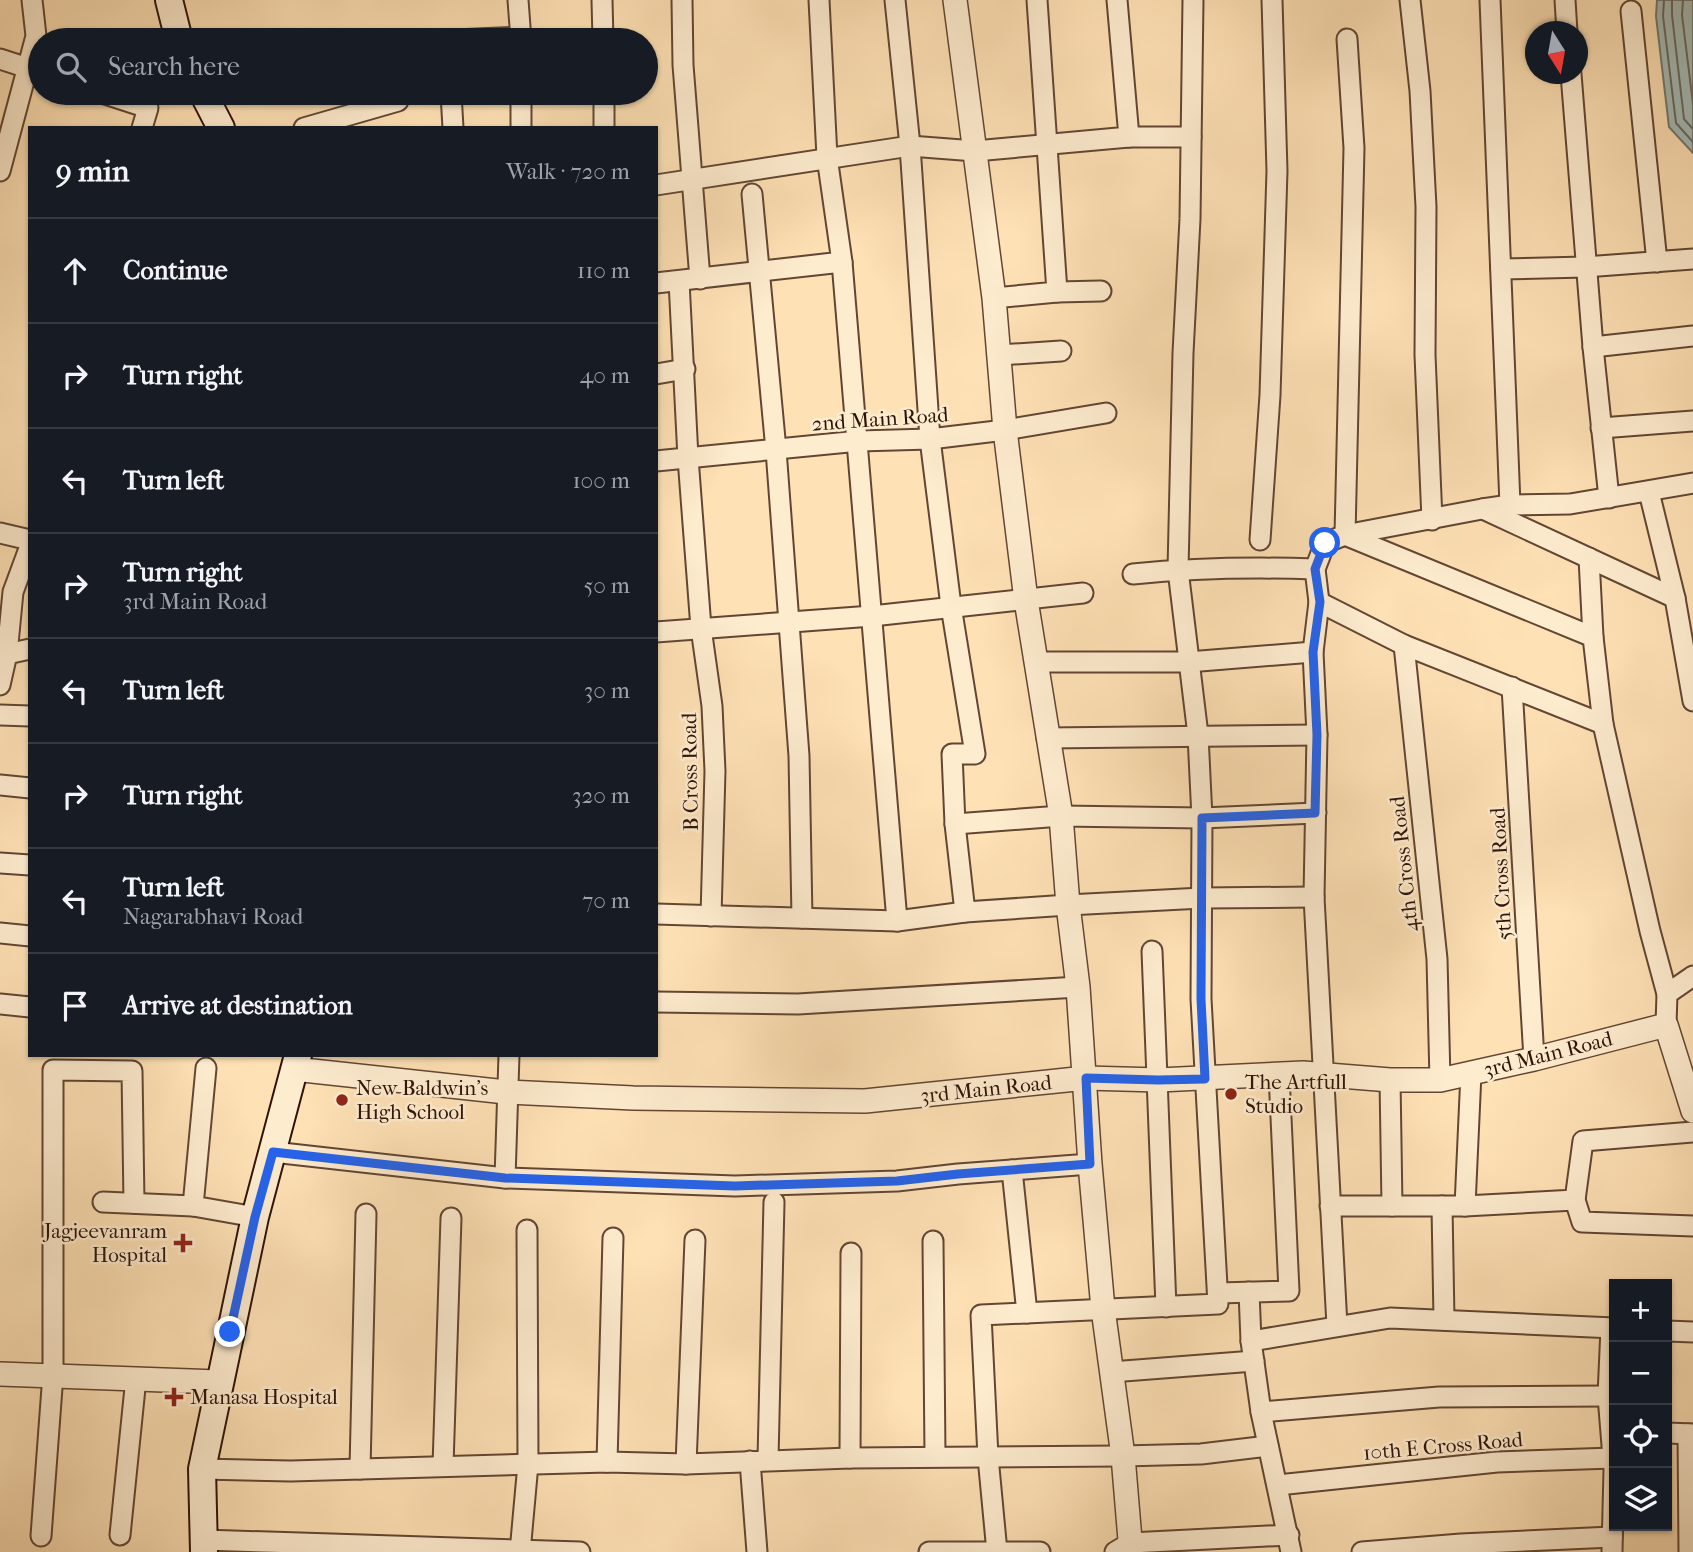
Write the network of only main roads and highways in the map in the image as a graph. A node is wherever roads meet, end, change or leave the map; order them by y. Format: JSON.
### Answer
{"nodes":[{"id":1,"x":169,"y":0,"type":"edge"},
{"id":2,"x":176,"y":28,"type":"edge"},
{"id":3,"x":209,"y":105,"type":"edge"},
{"id":4,"x":220,"y":126,"type":"edge"},
{"id":5,"x":296,"y":1062,"type":"edge"},
{"id":6,"x":203,"y":1546,"type":"edge"}],
"edges":[{"from":1,"to":2,"type":"main road"},
{"from":3,"to":4,"type":"main road"},
{"from":5,"to":6,"type":"main road"}]}
